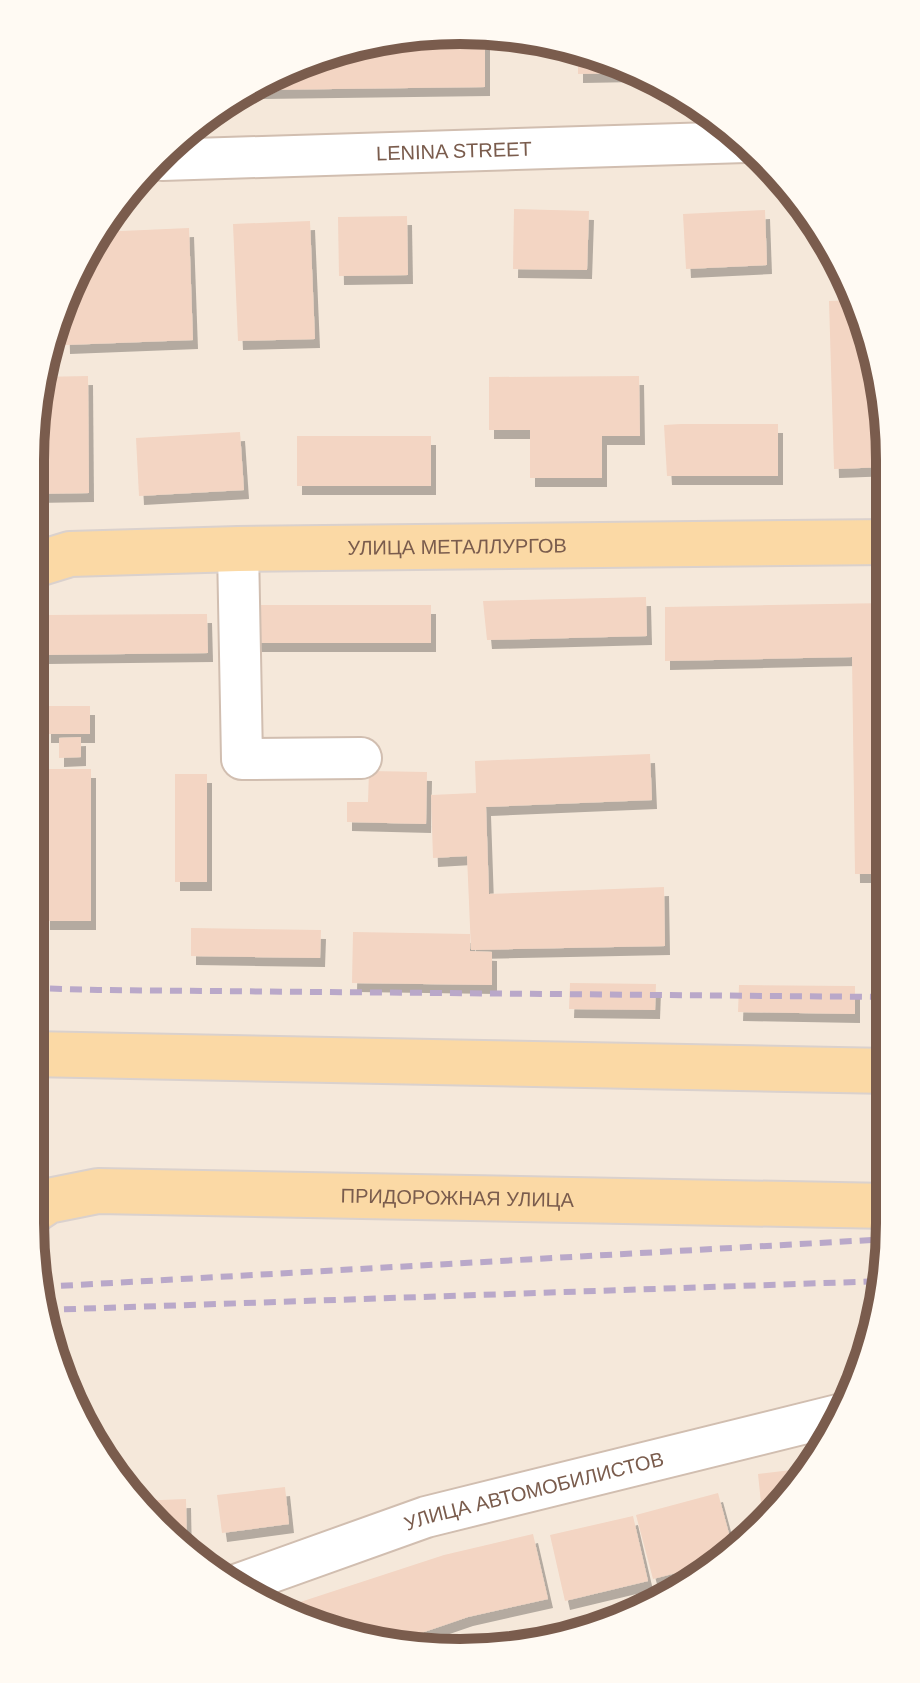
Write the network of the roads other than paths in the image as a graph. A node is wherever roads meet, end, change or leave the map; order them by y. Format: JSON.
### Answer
{"nodes":[{"id":1,"x":728,"y":143,"type":"edge"},
{"id":2,"x":173,"y":160,"type":"edge"},
{"id":3,"x":876,"y":542,"type":"edge"},
{"id":4,"x":238,"y":549,"type":"junction"},
{"id":5,"x":44,"y":562,"type":"edge"},
{"id":6,"x":361,"y":758,"type":"dead end"},
{"id":7,"x":44,"y":1054,"type":"edge"},
{"id":8,"x":876,"y":1071,"type":"edge"},
{"id":9,"x":44,"y":1204,"type":"edge"},
{"id":10,"x":876,"y":1206,"type":"edge"},
{"id":11,"x":827,"y":1418,"type":"edge"},
{"id":12,"x":248,"y":1581,"type":"edge"}],
"edges":[{"from":1,"to":2,"type":"street","name":"LENINA STREET"},
{"from":3,"to":4,"type":"main road","name":"УЛИЦА МЕТАЛЛУРГОВ"},
{"from":4,"to":5,"type":"main road","name":"УЛИЦА МЕТАЛЛУРГОВ"},
{"from":4,"to":6,"type":"street"},
{"from":7,"to":8,"type":"main road"},
{"from":9,"to":10,"type":"main road","name":"ПРИДОРОЖНАЯ УЛИЦА"},
{"from":11,"to":12,"type":"street","name":"УЛИЦА АВТОМОБИЛИСТОВ"}]}
